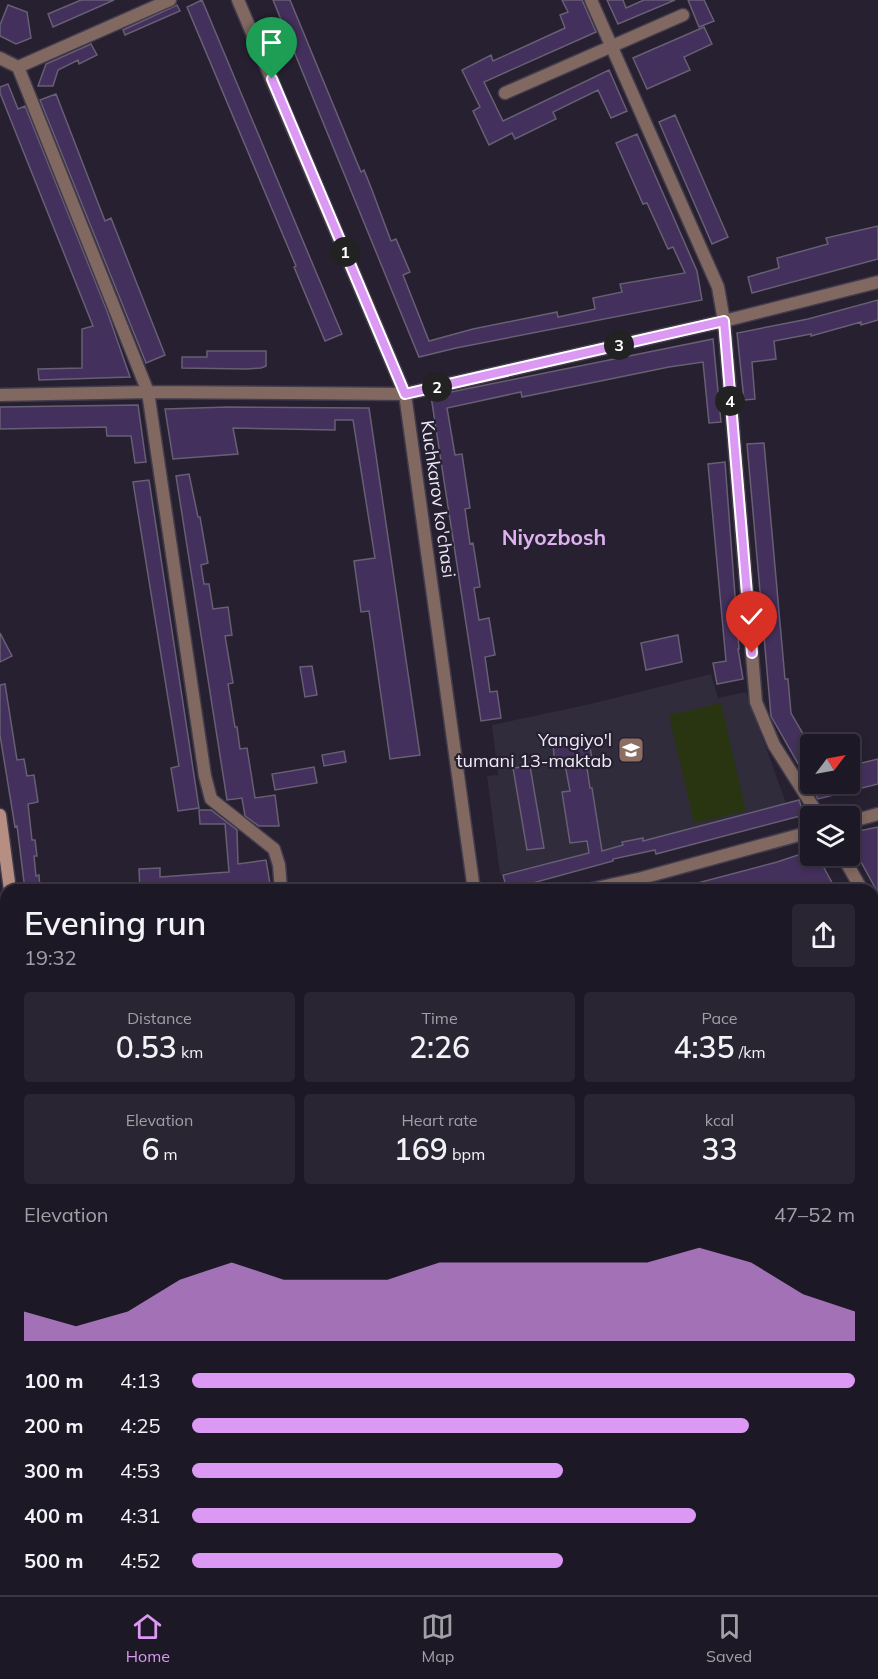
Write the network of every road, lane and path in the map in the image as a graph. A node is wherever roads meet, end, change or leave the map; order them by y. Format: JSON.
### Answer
{"nodes":[{"id":1,"x":170,"y":0,"type":"edge"},
{"id":2,"x":238,"y":0,"type":"edge"},
{"id":3,"x":591,"y":0,"type":"edge"},
{"id":4,"x":683,"y":15,"type":"dead end"},
{"id":5,"x":611,"y":46,"type":"junction"},
{"id":6,"x":0,"y":58,"type":"edge"},
{"id":7,"x":18,"y":67,"type":"junction"},
{"id":8,"x":505,"y":93,"type":"dead end"},
{"id":9,"x":878,"y":282,"type":"edge"},
{"id":10,"x":724,"y":321,"type":"junction"},
{"id":11,"x":148,"y":392,"type":"junction"},
{"id":12,"x":405,"y":394,"type":"junction"},
{"id":13,"x":0,"y":395,"type":"edge"},
{"id":14,"x":813,"y":806,"type":"edge"},
{"id":15,"x":0,"y":814,"type":"edge"},
{"id":16,"x":878,"y":814,"type":"edge"},
{"id":17,"x":860,"y":819,"type":"edge"},
{"id":18,"x":800,"y":835,"type":"edge"},
{"id":19,"x":848,"y":866,"type":"edge"},
{"id":20,"x":9,"y":884,"type":"edge"},
{"id":21,"x":281,"y":884,"type":"edge"},
{"id":22,"x":473,"y":884,"type":"edge"},
{"id":23,"x":614,"y":884,"type":"edge"},
{"id":24,"x":859,"y":884,"type":"edge"}],
"edges":[{"from":1,"to":7,"type":"street"},
{"from":2,"to":12,"type":"street","name":"Kuchkarov ko'chasi"},
{"from":3,"to":5,"type":"street"},
{"from":4,"to":5,"type":"street"},
{"from":5,"to":8,"type":"street"},
{"from":5,"to":10,"type":"street"},
{"from":6,"to":7,"type":"street"},
{"from":7,"to":11,"type":"street"},
{"from":9,"to":10,"type":"street"},
{"from":10,"to":12,"type":"street"},
{"from":10,"to":14,"type":"street"},
{"from":11,"to":12,"type":"street"},
{"from":11,"to":13,"type":"street"},
{"from":11,"to":21,"type":"street"},
{"from":12,"to":22,"type":"street","name":"Kuchkarov ko'chasi"},
{"from":15,"to":20,"type":"main road"},
{"from":16,"to":17,"type":"street"},
{"from":18,"to":23,"type":"street"},
{"from":19,"to":24,"type":"street"}]}
